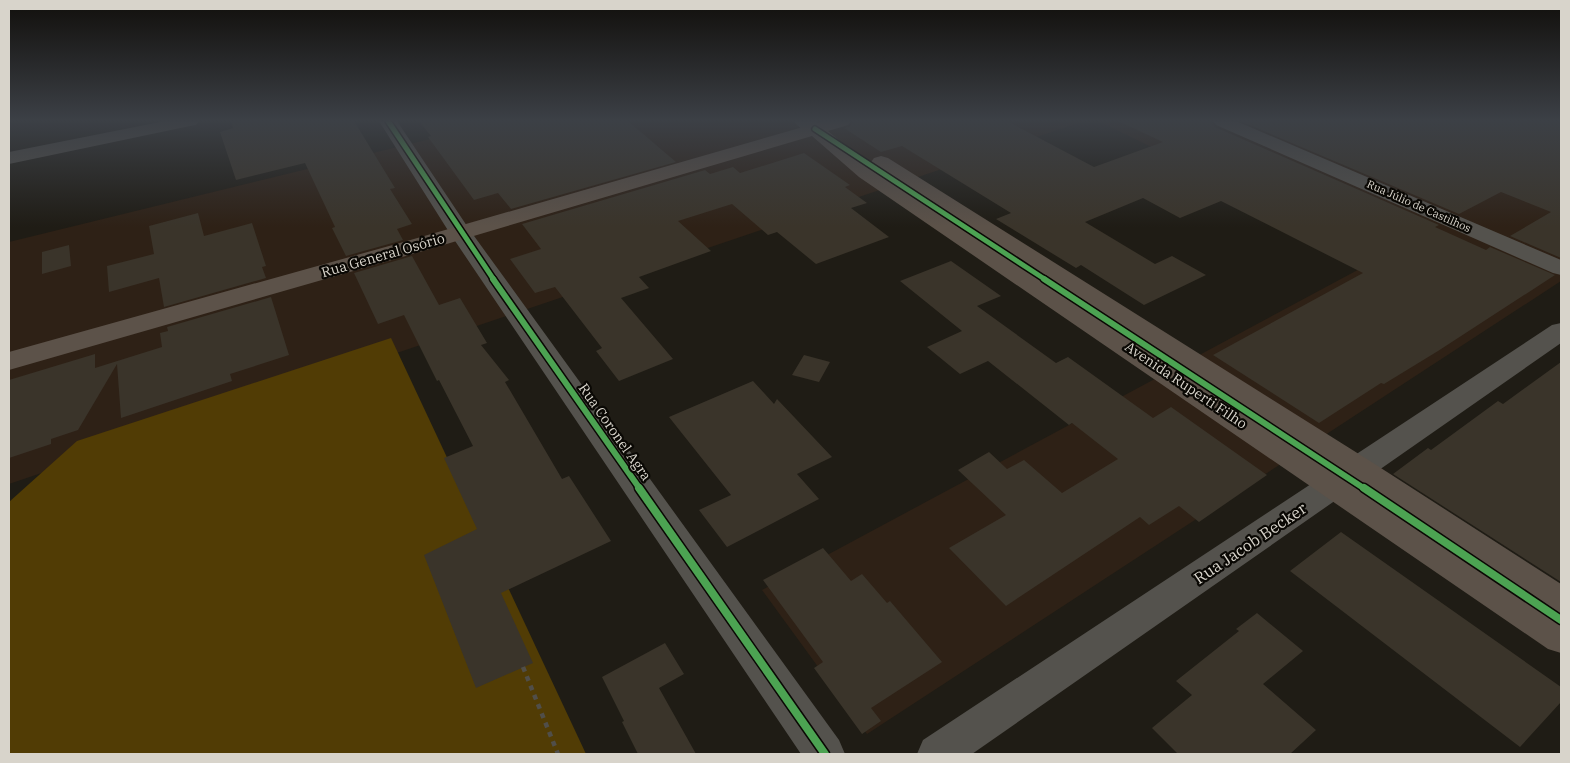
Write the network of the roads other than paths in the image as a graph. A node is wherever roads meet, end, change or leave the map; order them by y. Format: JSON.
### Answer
{"nodes":[{"id":1,"x":412,"y":157,"type":"edge"},
{"id":2,"x":706,"y":157,"type":"edge"},
{"id":3,"x":871,"y":157,"type":"edge"},
{"id":4,"x":1306,"y":157,"type":"edge"},
{"id":5,"x":460,"y":232,"type":"junction"},
{"id":6,"x":1561,"y":268,"type":"edge"},
{"id":7,"x":1561,"y":331,"type":"edge"},
{"id":8,"x":9,"y":361,"type":"edge"},
{"id":9,"x":1348,"y":477,"type":"junction"},
{"id":10,"x":1561,"y":603,"type":"edge"},
{"id":11,"x":1561,"y":637,"type":"edge"},
{"id":12,"x":825,"y":754,"type":"edge"},
{"id":13,"x":938,"y":754,"type":"edge"}],
"edges":[{"from":1,"to":5,"type":"street","name":"Rua Coronel Agra"},
{"from":2,"to":5,"type":"main road","name":"Rua General Osório"},
{"from":3,"to":9,"type":"main road","name":"Avenida Ruperti Filho"},
{"from":4,"to":6,"type":"street","name":"Rua Júlio de Castilhos"},
{"from":5,"to":8,"type":"main road","name":"Rua General Osório"},
{"from":5,"to":12,"type":"street","name":"Rua Coronel Agra"},
{"from":7,"to":9,"type":"street","name":"Rua Jacob Becker"},
{"from":9,"to":10,"type":"main road","name":"Avenida Ruperti Filho"},
{"from":9,"to":11,"type":"main road","name":"Avenida Ruperti Filho"},
{"from":9,"to":13,"type":"street","name":"Rua Jacob Becker"}]}
